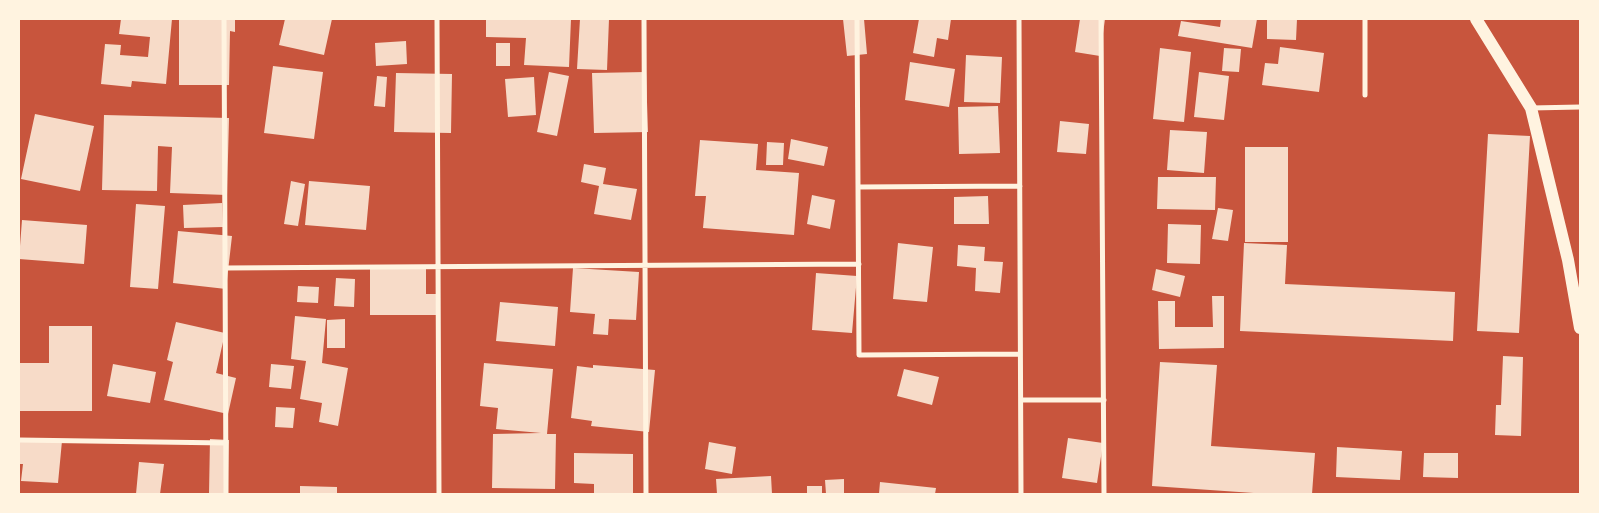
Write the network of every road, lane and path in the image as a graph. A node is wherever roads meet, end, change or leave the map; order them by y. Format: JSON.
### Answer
{"nodes":[{"id":1,"x":224,"y":19,"type":"edge"},
{"id":2,"x":437,"y":19,"type":"edge"},
{"id":3,"x":644,"y":19,"type":"edge"},
{"id":4,"x":858,"y":19,"type":"edge"},
{"id":5,"x":1019,"y":19,"type":"edge"},
{"id":6,"x":1102,"y":19,"type":"edge"},
{"id":7,"x":1365,"y":19,"type":"edge"},
{"id":8,"x":1476,"y":19,"type":"edge"},
{"id":9,"x":1365,"y":95,"type":"dead end"},
{"id":10,"x":1530,"y":108,"type":"junction"},
{"id":11,"x":1580,"y":108,"type":"edge"},
{"id":12,"x":1020,"y":186,"type":"junction"},
{"id":13,"x":858,"y":187,"type":"junction"},
{"id":14,"x":859,"y":264,"type":"junction"},
{"id":15,"x":645,"y":265,"type":"junction"},
{"id":16,"x":438,"y":267,"type":"junction"},
{"id":17,"x":225,"y":268,"type":"junction"},
{"id":18,"x":1580,"y":327,"type":"edge"},
{"id":19,"x":1020,"y":354,"type":"junction"},
{"id":20,"x":1021,"y":400,"type":"junction"},
{"id":21,"x":1104,"y":400,"type":"junction"},
{"id":22,"x":19,"y":440,"type":"edge"},
{"id":23,"x":226,"y":443,"type":"junction"},
{"id":24,"x":226,"y":494,"type":"edge"},
{"id":25,"x":439,"y":494,"type":"edge"},
{"id":26,"x":646,"y":494,"type":"edge"},
{"id":27,"x":1021,"y":494,"type":"edge"},
{"id":28,"x":1104,"y":494,"type":"edge"}],
"edges":[{"from":1,"to":17,"type":"street"},
{"from":2,"to":16,"type":"street"},
{"from":3,"to":15,"type":"street"},
{"from":4,"to":13,"type":"street"},
{"from":5,"to":12,"type":"street"},
{"from":6,"to":21,"type":"street"},
{"from":7,"to":9,"type":"street"},
{"from":8,"to":10,"type":"main road"},
{"from":10,"to":11,"type":"street"},
{"from":10,"to":18,"type":"main road"},
{"from":12,"to":13,"type":"street"},
{"from":12,"to":19,"type":"street"},
{"from":13,"to":14,"type":"street"},
{"from":14,"to":15,"type":"street"},
{"from":14,"to":19,"type":"street"},
{"from":15,"to":16,"type":"street"},
{"from":15,"to":26,"type":"street"},
{"from":16,"to":17,"type":"street"},
{"from":16,"to":25,"type":"street"},
{"from":17,"to":23,"type":"street"},
{"from":19,"to":20,"type":"street"},
{"from":20,"to":21,"type":"street"},
{"from":20,"to":27,"type":"street"},
{"from":21,"to":28,"type":"street"},
{"from":22,"to":23,"type":"street"},
{"from":23,"to":24,"type":"street"}]}
